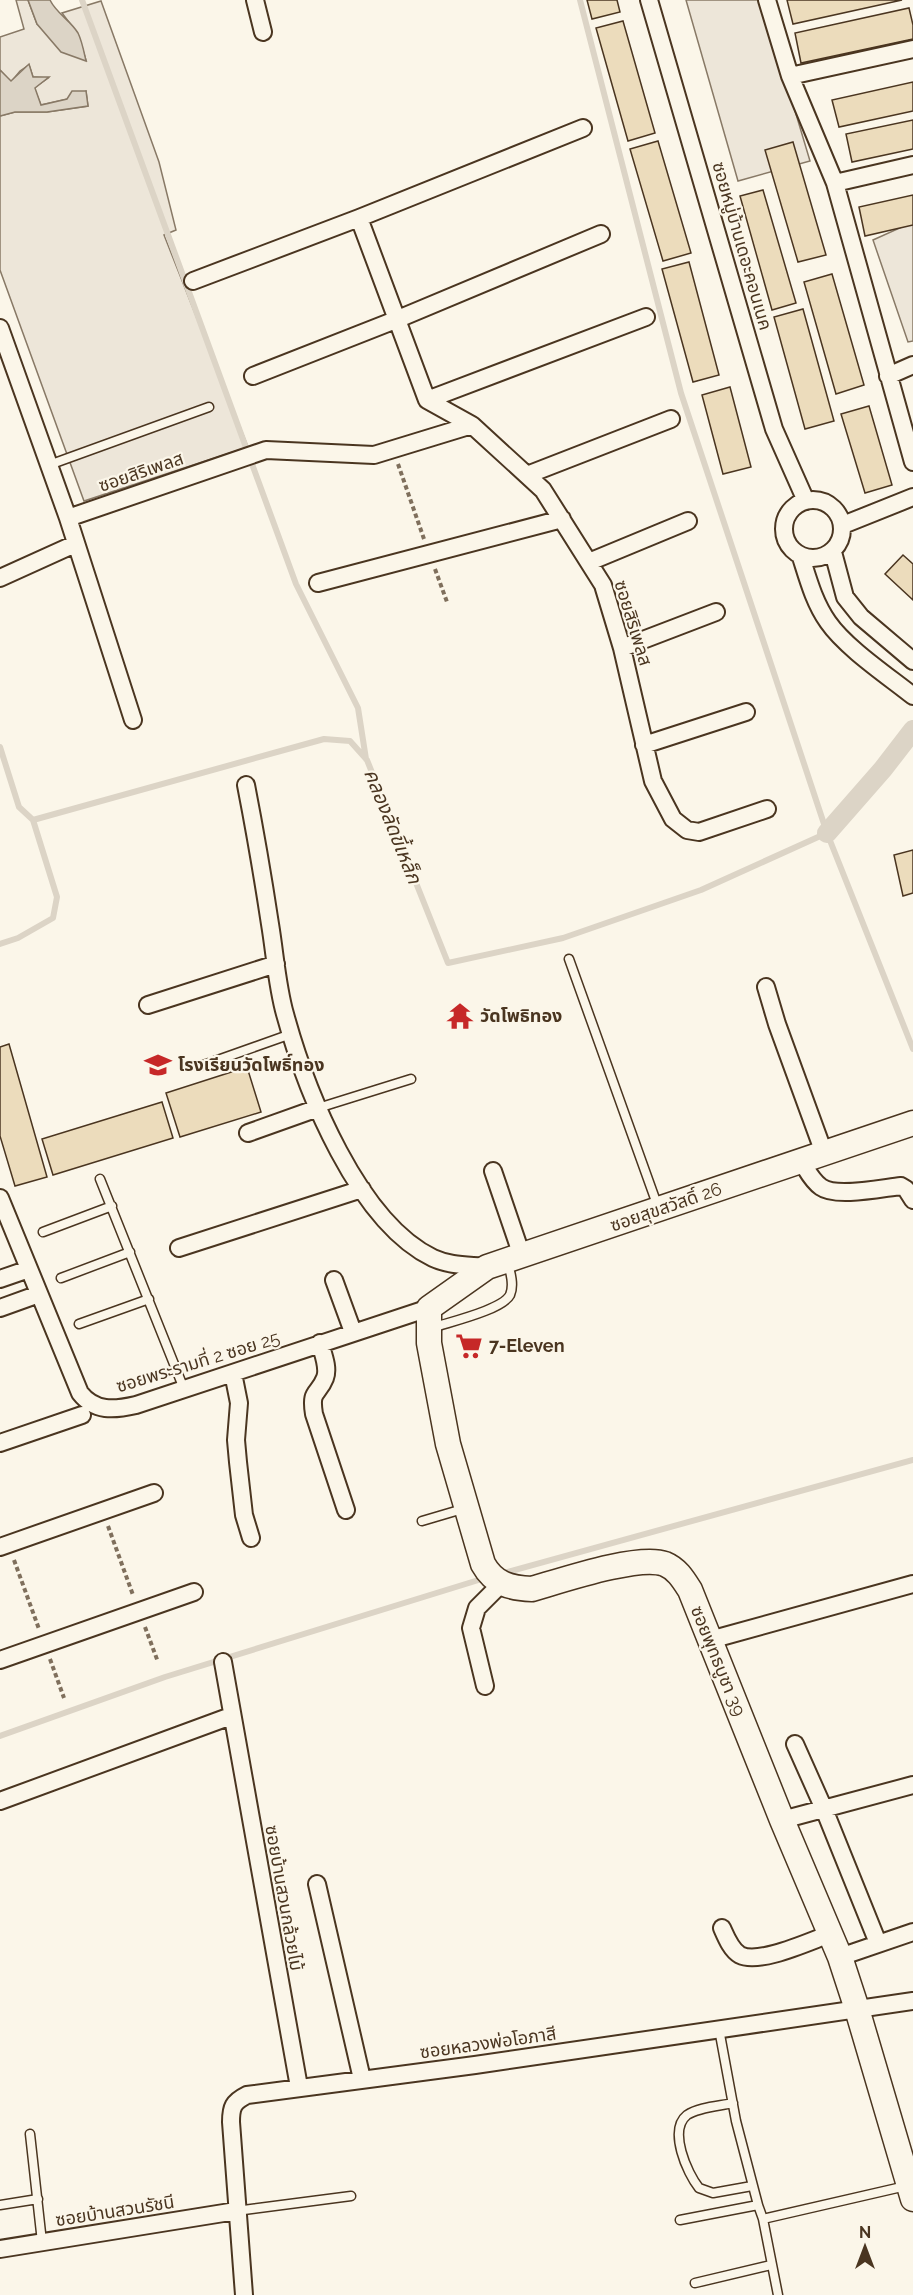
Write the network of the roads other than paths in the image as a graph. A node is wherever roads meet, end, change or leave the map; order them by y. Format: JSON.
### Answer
{"nodes":[{"id":1,"x":255,"y":0,"type":"edge"},
{"id":2,"x":649,"y":0,"type":"edge"},
{"id":3,"x":767,"y":0,"type":"edge"},
{"id":4,"x":263,"y":32,"type":"dead end"},
{"id":5,"x":913,"y":49,"type":"edge"},
{"id":6,"x":790,"y":76,"type":"junction"},
{"id":7,"x":583,"y":128,"type":"dead end"},
{"id":8,"x":913,"y":165,"type":"edge"},
{"id":9,"x":835,"y":183,"type":"junction"},
{"id":10,"x":360,"y":218,"type":"junction"},
{"id":11,"x":601,"y":234,"type":"dead end"},
{"id":12,"x":193,"y":281,"type":"dead end"},
{"id":13,"x":646,"y":317,"type":"dead end"},
{"id":14,"x":398,"y":319,"type":"junction"},
{"id":15,"x":0,"y":328,"type":"edge"},
{"id":16,"x":913,"y":365,"type":"edge"},
{"id":17,"x":253,"y":376,"type":"dead end"},
{"id":18,"x":888,"y":376,"type":"junction"},
{"id":19,"x":427,"y":400,"type":"junction"},
{"id":20,"x":209,"y":407,"type":"dead end"},
{"id":21,"x":671,"y":419,"type":"dead end"},
{"id":22,"x":472,"y":425,"type":"junction"},
{"id":23,"x":913,"y":462,"type":"edge"},
{"id":24,"x":49,"y":465,"type":"junction"},
{"id":25,"x":527,"y":475,"type":"junction"},
{"id":26,"x":806,"y":501,"type":"junction"},
{"id":27,"x":909,"y":504,"type":"edge"},
{"id":28,"x":68,"y":518,"type":"junction"},
{"id":29,"x":562,"y":519,"type":"junction"},
{"id":30,"x":688,"y":521,"type":"dead end"},
{"id":31,"x":843,"y":525,"type":"junction"},
{"id":32,"x":75,"y":544,"type":"junction"},
{"id":33,"x":833,"y":552,"type":"junction"},
{"id":34,"x":801,"y":557,"type":"junction"},
{"id":35,"x":589,"y":562,"type":"junction"},
{"id":36,"x":0,"y":578,"type":"edge"},
{"id":37,"x":318,"y":584,"type":"dead end"},
{"id":38,"x":716,"y":612,"type":"dead end"},
{"id":39,"x":622,"y":648,"type":"junction"},
{"id":40,"x":908,"y":656,"type":"edge"},
{"id":41,"x":913,"y":696,"type":"edge"},
{"id":42,"x":746,"y":712,"type":"dead end"},
{"id":43,"x":133,"y":720,"type":"dead end"},
{"id":44,"x":644,"y":745,"type":"junction"},
{"id":45,"x":246,"y":785,"type":"dead end"},
{"id":46,"x":767,"y":809,"type":"dead end"},
{"id":47,"x":569,"y":959,"type":"dead end"},
{"id":48,"x":276,"y":964,"type":"junction"},
{"id":49,"x":766,"y":987,"type":"dead end"},
{"id":50,"x":148,"y":1005,"type":"dead end"},
{"id":51,"x":291,"y":1034,"type":"junction"},
{"id":52,"x":198,"y":1067,"type":"dead end"},
{"id":53,"x":411,"y":1079,"type":"dead end"},
{"id":54,"x":318,"y":1108,"type":"junction"},
{"id":55,"x":904,"y":1126,"type":"edge"},
{"id":56,"x":248,"y":1133,"type":"dead end"},
{"id":57,"x":824,"y":1153,"type":"junction"},
{"id":58,"x":801,"y":1161,"type":"junction"},
{"id":59,"x":493,"y":1171,"type":"dead end"},
{"id":60,"x":100,"y":1179,"type":"dead end"},
{"id":61,"x":362,"y":1190,"type":"junction"},
{"id":62,"x":0,"y":1198,"type":"edge"},
{"id":63,"x":913,"y":1200,"type":"edge"},
{"id":64,"x":112,"y":1206,"type":"junction"},
{"id":65,"x":659,"y":1209,"type":"junction"},
{"id":66,"x":43,"y":1232,"type":"dead end"},
{"id":67,"x":178,"y":1248,"type":"dead end"},
{"id":68,"x":130,"y":1252,"type":"junction"},
{"id":69,"x":505,"y":1261,"type":"junction"},
{"id":70,"x":30,"y":1269,"type":"junction"},
{"id":71,"x":61,"y":1278,"type":"dead end"},
{"id":72,"x":0,"y":1279,"type":"edge"},
{"id":73,"x":334,"y":1280,"type":"dead end"},
{"id":74,"x":39,"y":1294,"type":"junction"},
{"id":75,"x":148,"y":1299,"type":"junction"},
{"id":76,"x":0,"y":1308,"type":"edge"},
{"id":77,"x":429,"y":1318,"type":"junction"},
{"id":78,"x":79,"y":1324,"type":"dead end"},
{"id":79,"x":353,"y":1332,"type":"junction"},
{"id":80,"x":320,"y":1344,"type":"junction"},
{"id":81,"x":233,"y":1372,"type":"junction"},
{"id":82,"x":184,"y":1389,"type":"junction"},
{"id":83,"x":82,"y":1415,"type":"dead end"},
{"id":84,"x":0,"y":1443,"type":"edge"},
{"id":85,"x":154,"y":1493,"type":"dead end"},
{"id":86,"x":466,"y":1508,"type":"junction"},
{"id":87,"x":346,"y":1510,"type":"dead end"},
{"id":88,"x":422,"y":1521,"type":"dead end"},
{"id":89,"x":251,"y":1538,"type":"dead end"},
{"id":90,"x":4,"y":1546,"type":"edge"},
{"id":91,"x":501,"y":1584,"type":"junction"},
{"id":92,"x":913,"y":1584,"type":"edge"},
{"id":93,"x":194,"y":1592,"type":"dead end"},
{"id":94,"x":710,"y":1640,"type":"junction"},
{"id":95,"x":0,"y":1660,"type":"edge"},
{"id":96,"x":223,"y":1662,"type":"dead end"},
{"id":97,"x":485,"y":1686,"type":"dead end"},
{"id":98,"x":231,"y":1716,"type":"junction"},
{"id":99,"x":795,"y":1744,"type":"dead end"},
{"id":100,"x":913,"y":1785,"type":"edge"},
{"id":101,"x":0,"y":1801,"type":"edge"},
{"id":102,"x":824,"y":1809,"type":"junction"},
{"id":103,"x":782,"y":1820,"type":"junction"},
{"id":104,"x":317,"y":1884,"type":"dead end"},
{"id":105,"x":722,"y":1928,"type":"dead end"},
{"id":106,"x":913,"y":1932,"type":"edge"},
{"id":107,"x":830,"y":1934,"type":"junction"},
{"id":108,"x":878,"y":1943,"type":"junction"},
{"id":109,"x":840,"y":1957,"type":"junction"},
{"id":110,"x":913,"y":2001,"type":"edge"},
{"id":111,"x":857,"y":2009,"type":"junction"},
{"id":112,"x":719,"y":2030,"type":"junction"},
{"id":113,"x":362,"y":2079,"type":"junction"},
{"id":114,"x":299,"y":2087,"type":"junction"},
{"id":115,"x":733,"y":2103,"type":"junction"},
{"id":116,"x":30,"y":2133,"type":"dead end"},
{"id":117,"x":752,"y":2186,"type":"junction"},
{"id":118,"x":911,"y":2192,"type":"edge"},
{"id":119,"x":351,"y":2196,"type":"dead end"},
{"id":120,"x":38,"y":2199,"type":"junction"},
{"id":121,"x":0,"y":2205,"type":"edge"},
{"id":122,"x":758,"y":2205,"type":"junction"},
{"id":123,"x":236,"y":2211,"type":"junction"},
{"id":124,"x":763,"y":2219,"type":"junction"},
{"id":125,"x":681,"y":2220,"type":"dead end"},
{"id":126,"x":42,"y":2242,"type":"junction"},
{"id":127,"x":0,"y":2249,"type":"edge"},
{"id":128,"x":771,"y":2265,"type":"junction"},
{"id":129,"x":695,"y":2283,"type":"dead end"},
{"id":130,"x":244,"y":2295,"type":"edge"},
{"id":131,"x":778,"y":2295,"type":"edge"}],
"edges":[{"from":1,"to":4,"type":"street"},
{"from":2,"to":26,"type":"street","name":"ซอยหมู่บ้านเดอะคอนเนค"},
{"from":3,"to":6,"type":"street"},
{"from":5,"to":6,"type":"street"},
{"from":6,"to":9,"type":"street"},
{"from":7,"to":10,"type":"street"},
{"from":8,"to":9,"type":"street"},
{"from":9,"to":18,"type":"street"},
{"from":10,"to":12,"type":"street"},
{"from":10,"to":14,"type":"street"},
{"from":11,"to":14,"type":"street"},
{"from":13,"to":19,"type":"street"},
{"from":14,"to":17,"type":"street"},
{"from":14,"to":19,"type":"street"},
{"from":15,"to":24,"type":"street"},
{"from":16,"to":18,"type":"street"},
{"from":18,"to":23,"type":"street"},
{"from":19,"to":22,"type":"street","name":"ซอยสิริเพลส"},
{"from":20,"to":24,"type":"lane"},
{"from":21,"to":25,"type":"street"},
{"from":22,"to":25,"type":"street","name":"ซอยสิริเพลส"},
{"from":22,"to":28,"type":"street","name":"ซอยสิริเพลส"},
{"from":24,"to":28,"type":"street"},
{"from":25,"to":29,"type":"street","name":"ซอยสิริเพลส"},
{"from":26,"to":31,"type":"street"},
{"from":26,"to":34,"type":"street"},
{"from":27,"to":31,"type":"street"},
{"from":28,"to":32,"type":"street"},
{"from":29,"to":35,"type":"street","name":"ซอยสิริเพลส"},
{"from":29,"to":37,"type":"street"},
{"from":30,"to":35,"type":"street"},
{"from":31,"to":33,"type":"street"},
{"from":32,"to":36,"type":"street"},
{"from":32,"to":43,"type":"street"},
{"from":33,"to":34,"type":"street"},
{"from":33,"to":40,"type":"street"},
{"from":34,"to":41,"type":"street"},
{"from":35,"to":39,"type":"street","name":"ซอยสิริเพลส"},
{"from":38,"to":39,"type":"street"},
{"from":39,"to":44,"type":"street","name":"ซอยสิริเพลส"},
{"from":42,"to":44,"type":"street"},
{"from":44,"to":46,"type":"street","name":"ซอยสิริเพลส"},
{"from":45,"to":48,"type":"street"},
{"from":47,"to":65,"type":"lane"},
{"from":48,"to":50,"type":"street"},
{"from":48,"to":51,"type":"street"},
{"from":49,"to":57,"type":"street"},
{"from":51,"to":52,"type":"lane"},
{"from":51,"to":54,"type":"street"},
{"from":53,"to":54,"type":"lane"},
{"from":54,"to":56,"type":"street"},
{"from":54,"to":61,"type":"street"},
{"from":55,"to":57,"type":"street","name":"ซอยสุขสวัสดิ์ 26"},
{"from":57,"to":58,"type":"street","name":"ซอยสุขสวัสดิ์ 26"},
{"from":58,"to":63,"type":"street"},
{"from":58,"to":65,"type":"street","name":"ซอยสุขสวัสดิ์ 26"},
{"from":59,"to":69,"type":"street"},
{"from":60,"to":64,"type":"lane"},
{"from":61,"to":67,"type":"street"},
{"from":61,"to":69,"type":"street"},
{"from":62,"to":70,"type":"street","name":"ซอยพระรามที่ 2 ซอย 25"},
{"from":64,"to":66,"type":"lane"},
{"from":64,"to":68,"type":"lane"},
{"from":65,"to":69,"type":"street","name":"ซอยสุขสวัสดิ์ 26"},
{"from":68,"to":71,"type":"lane"},
{"from":68,"to":75,"type":"lane"},
{"from":69,"to":77,"type":"street","name":"ซอยสุขสวัสดิ์ 26"},
{"from":69,"to":77,"type":"lane"},
{"from":70,"to":72,"type":"street"},
{"from":70,"to":74,"type":"street","name":"ซอยพระรามที่ 2 ซอย 25"},
{"from":73,"to":79,"type":"street"},
{"from":74,"to":76,"type":"street"},
{"from":74,"to":82,"type":"street","name":"ซอยพระรามที่ 2 ซอย 25"},
{"from":75,"to":78,"type":"lane"},
{"from":75,"to":82,"type":"lane"},
{"from":77,"to":79,"type":"street","name":"ซอยพระรามที่ 2 ซอย 25"},
{"from":77,"to":86,"type":"street"},
{"from":79,"to":80,"type":"street","name":"ซอยพระรามที่ 2 ซอย 25"},
{"from":80,"to":81,"type":"street","name":"ซอยพระรามที่ 2 ซอย 25"},
{"from":80,"to":87,"type":"street"},
{"from":81,"to":82,"type":"street","name":"ซอยพระรามที่ 2 ซอย 25"},
{"from":81,"to":89,"type":"street"},
{"from":83,"to":84,"type":"street"},
{"from":85,"to":90,"type":"street"},
{"from":86,"to":88,"type":"lane"},
{"from":86,"to":91,"type":"street"},
{"from":91,"to":94,"type":"street","name":"ซอยพุทธบูชา 39"},
{"from":91,"to":97,"type":"street"},
{"from":92,"to":94,"type":"street"},
{"from":93,"to":95,"type":"street"},
{"from":94,"to":103,"type":"street","name":"ซอยพุทธบูชา 39"},
{"from":96,"to":98,"type":"street","name":"ซอยบ้านสวนกล้วยไม้"},
{"from":98,"to":101,"type":"street"},
{"from":98,"to":114,"type":"street","name":"ซอยบ้านสวนกล้วยไม้"},
{"from":99,"to":102,"type":"street"},
{"from":100,"to":102,"type":"street"},
{"from":102,"to":103,"type":"street"},
{"from":102,"to":108,"type":"street"},
{"from":103,"to":107,"type":"street","name":"ซอยพุทธบูชา 39"},
{"from":104,"to":113,"type":"street"},
{"from":105,"to":107,"type":"street"},
{"from":106,"to":108,"type":"street"},
{"from":107,"to":109,"type":"street","name":"ซอยพุทธบูชา 39"},
{"from":108,"to":109,"type":"street"},
{"from":109,"to":111,"type":"street","name":"ซอยพุทธบูชา 39"},
{"from":110,"to":111,"type":"street","name":"ซอยหลวงพ่อโอภาสี"},
{"from":111,"to":112,"type":"street","name":"ซอยหลวงพ่อโอภาสี"},
{"from":111,"to":118,"type":"street","name":"ซอยพุทธบูชา 39"},
{"from":112,"to":113,"type":"street","name":"ซอยหลวงพ่อโอภาสี"},
{"from":112,"to":115,"type":"lane"},
{"from":113,"to":114,"type":"street","name":"ซอยหลวงพ่อโอภาสี"},
{"from":114,"to":123,"type":"street","name":"ซอยหลวงพ่อโอภาสี"},
{"from":115,"to":117,"type":"lane"},
{"from":115,"to":117,"type":"lane"},
{"from":116,"to":120,"type":"lane"},
{"from":117,"to":122,"type":"lane"},
{"from":118,"to":124,"type":"lane"},
{"from":119,"to":123,"type":"lane"},
{"from":120,"to":121,"type":"lane"},
{"from":120,"to":126,"type":"lane"},
{"from":122,"to":124,"type":"lane"},
{"from":122,"to":125,"type":"lane"},
{"from":123,"to":126,"type":"street","name":"ซอยบ้านสวนรัชนี"},
{"from":123,"to":130,"type":"street"},
{"from":124,"to":128,"type":"lane"},
{"from":126,"to":127,"type":"street","name":"ซอยบ้านสวนรัชนี"},
{"from":128,"to":129,"type":"lane"},
{"from":128,"to":131,"type":"lane"}]}
